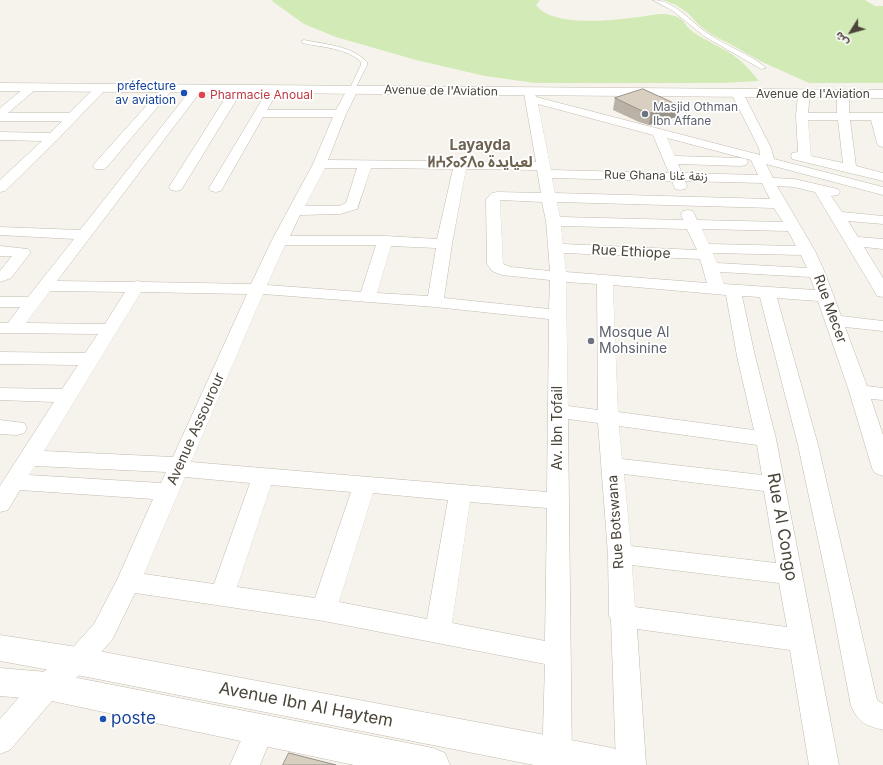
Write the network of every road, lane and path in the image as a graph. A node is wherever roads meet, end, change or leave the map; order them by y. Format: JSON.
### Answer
{"nodes":[{"id":1,"x":655,"y":0,"type":"edge"},
{"id":2,"x":304,"y":42,"type":"dead end"},
{"id":3,"x":763,"y":68,"type":"dead end"},
{"id":4,"x":0,"y":87,"type":"edge"},
{"id":5,"x":32,"y":87,"type":"junction"},
{"id":6,"x":101,"y":88,"type":"junction"},
{"id":7,"x":168,"y":88,"type":"junction"},
{"id":8,"x":197,"y":89,"type":"junction"},
{"id":9,"x":237,"y":89,"type":"junction"},
{"id":10,"x":273,"y":90,"type":"junction"},
{"id":11,"x":352,"y":90,"type":"junction"},
{"id":12,"x":737,"y":93,"type":"junction"},
{"id":13,"x":804,"y":94,"type":"junction"},
{"id":14,"x":843,"y":94,"type":"junction"},
{"id":15,"x":883,"y":94,"type":"edge"},
{"id":16,"x":531,"y":96,"type":"junction"},
{"id":17,"x":259,"y":113,"type":"junction"},
{"id":18,"x":340,"y":114,"type":"junction"},
{"id":19,"x":0,"y":116,"type":"edge"},
{"id":20,"x":802,"y":116,"type":"junction"},
{"id":21,"x":843,"y":116,"type":"junction"},
{"id":22,"x":71,"y":117,"type":"junction"},
{"id":23,"x":880,"y":117,"type":"edge"},
{"id":24,"x":658,"y":132,"type":"junction"},
{"id":25,"x":0,"y":136,"type":"edge"},
{"id":26,"x":53,"y":137,"type":"junction"},
{"id":27,"x":883,"y":143,"type":"edge"},
{"id":28,"x":762,"y":157,"type":"junction"},
{"id":29,"x":805,"y":157,"type":"junction"},
{"id":30,"x":670,"y":160,"type":"junction"},
{"id":31,"x":320,"y":164,"type":"junction"},
{"id":32,"x":365,"y":165,"type":"junction"},
{"id":33,"x":100,"y":166,"type":"dead end"},
{"id":34,"x":460,"y":166,"type":"junction"},
{"id":35,"x":0,"y":169,"type":"edge"},
{"id":36,"x":850,"y":169,"type":"junction"},
{"id":37,"x":18,"y":170,"type":"junction"},
{"id":38,"x":545,"y":170,"type":"junction"},
{"id":39,"x":677,"y":176,"type":"junction"},
{"id":40,"x":883,"y":177,"type":"edge"},
{"id":41,"x":767,"y":180,"type":"junction"},
{"id":42,"x":176,"y":187,"type":"dead end"},
{"id":43,"x":0,"y":188,"type":"edge"},
{"id":44,"x":216,"y":188,"type":"dead end"},
{"id":45,"x":820,"y":189,"type":"junction"},
{"id":46,"x":883,"y":192,"type":"edge"},
{"id":47,"x":549,"y":198,"type":"junction"},
{"id":48,"x":684,"y":202,"type":"junction"},
{"id":49,"x":883,"y":202,"type":"edge"},
{"id":50,"x":779,"y":204,"type":"junction"},
{"id":51,"x":295,"y":211,"type":"junction"},
{"id":52,"x":837,"y":216,"type":"junction"},
{"id":53,"x":883,"y":220,"type":"edge"},
{"id":54,"x":553,"y":221,"type":"junction"},
{"id":55,"x":691,"y":223,"type":"junction"},
{"id":56,"x":792,"y":227,"type":"junction"},
{"id":57,"x":0,"y":231,"type":"edge"},
{"id":58,"x":84,"y":235,"type":"junction"},
{"id":59,"x":280,"y":240,"type":"junction"},
{"id":60,"x":385,"y":241,"type":"junction"},
{"id":61,"x":853,"y":241,"type":"junction"},
{"id":62,"x":444,"y":244,"type":"junction"},
{"id":63,"x":883,"y":244,"type":"edge"},
{"id":64,"x":556,"y":248,"type":"junction"},
{"id":65,"x":0,"y":251,"type":"edge"},
{"id":66,"x":807,"y":251,"type":"junction"},
{"id":67,"x":707,"y":257,"type":"junction"},
{"id":68,"x":876,"y":267,"type":"edge"},
{"id":69,"x":817,"y":274,"type":"junction"},
{"id":70,"x":558,"y":276,"type":"junction"},
{"id":71,"x":0,"y":277,"type":"edge"},
{"id":72,"x":604,"y":279,"type":"junction"},
{"id":73,"x":45,"y":286,"type":"junction"},
{"id":74,"x":137,"y":286,"type":"junction"},
{"id":75,"x":257,"y":289,"type":"junction"},
{"id":76,"x":725,"y":290,"type":"junction"},
{"id":77,"x":767,"y":292,"type":"junction"},
{"id":78,"x":883,"y":292,"type":"edge"},
{"id":79,"x":368,"y":296,"type":"junction"},
{"id":80,"x":824,"y":296,"type":"junction"},
{"id":81,"x":0,"y":302,"type":"edge"},
{"id":82,"x":33,"y":302,"type":"junction"},
{"id":83,"x":435,"y":302,"type":"junction"},
{"id":84,"x":558,"y":315,"type":"junction"},
{"id":85,"x":834,"y":320,"type":"junction"},
{"id":86,"x":883,"y":326,"type":"edge"},
{"id":87,"x":7,"y":328,"type":"edge"},
{"id":88,"x":110,"y":329,"type":"junction"},
{"id":89,"x":0,"y":358,"type":"edge"},
{"id":90,"x":91,"y":359,"type":"junction"},
{"id":91,"x":859,"y":391,"type":"junction"},
{"id":92,"x":0,"y":394,"type":"edge"},
{"id":93,"x":883,"y":394,"type":"edge"},
{"id":94,"x":68,"y":396,"type":"junction"},
{"id":95,"x":559,"y":411,"type":"junction"},
{"id":96,"x":608,"y":418,"type":"junction"},
{"id":97,"x":766,"y":439,"type":"junction"},
{"id":98,"x":29,"y":458,"type":"junction"},
{"id":99,"x":612,"y":465,"type":"junction"},
{"id":100,"x":179,"y":467,"type":"junction"},
{"id":101,"x":883,"y":468,"type":"edge"},
{"id":102,"x":263,"y":477,"type":"junction"},
{"id":103,"x":14,"y":482,"type":"junction"},
{"id":104,"x":774,"y":484,"type":"junction"},
{"id":105,"x":364,"y":486,"type":"junction"},
{"id":106,"x":168,"y":492,"type":"junction"},
{"id":107,"x":460,"y":493,"type":"junction"},
{"id":108,"x":558,"y":501,"type":"junction"},
{"id":109,"x":0,"y":504,"type":"edge"},
{"id":110,"x":620,"y":554,"type":"junction"},
{"id":111,"x":789,"y":574,"type":"junction"},
{"id":112,"x":128,"y":582,"type":"junction"},
{"id":113,"x":222,"y":596,"type":"junction"},
{"id":114,"x":324,"y":610,"type":"junction"},
{"id":115,"x":622,"y":616,"type":"junction"},
{"id":116,"x":438,"y":632,"type":"junction"},
{"id":117,"x":802,"y":640,"type":"junction"},
{"id":118,"x":0,"y":648,"type":"edge"},
{"id":119,"x":558,"y":654,"type":"junction"},
{"id":120,"x":77,"y":661,"type":"junction"},
{"id":121,"x":0,"y":682,"type":"edge"},
{"id":122,"x":47,"y":686,"type":"junction"},
{"id":123,"x":883,"y":717,"type":"edge"},
{"id":124,"x":261,"y":728,"type":"junction"},
{"id":125,"x":0,"y":740,"type":"edge"},
{"id":126,"x":556,"y":759,"type":"edge"},
{"id":127,"x":418,"y":764,"type":"edge"},
{"id":128,"x":246,"y":765,"type":"edge"},
{"id":129,"x":612,"y":765,"type":"edge"},
{"id":130,"x":631,"y":765,"type":"edge"},
{"id":131,"x":824,"y":765,"type":"edge"}],
"edges":[{"from":1,"to":3,"type":"lane"},
{"from":2,"to":11,"type":"lane"},
{"from":4,"to":5,"type":"street","name":"Avenue de l'Aviation"},
{"from":5,"to":6,"type":"street","name":"Avenue de l'Aviation"},
{"from":5,"to":19,"type":"street"},
{"from":6,"to":7,"type":"street","name":"Avenue de l'Aviation"},
{"from":6,"to":22,"type":"street"},
{"from":7,"to":8,"type":"street","name":"Avenue de l'Aviation"},
{"from":7,"to":33,"type":"street"},
{"from":8,"to":9,"type":"street","name":"Avenue de l'Aviation"},
{"from":8,"to":58,"type":"street"},
{"from":9,"to":10,"type":"street","name":"Avenue de l'Aviation"},
{"from":9,"to":42,"type":"street"},
{"from":10,"to":11,"type":"street","name":"Avenue de l'Aviation"},
{"from":10,"to":17,"type":"street"},
{"from":11,"to":16,"type":"street","name":"Avenue de l'Aviation"},
{"from":11,"to":18,"type":"street","name":"Avenue Assourour"},
{"from":12,"to":13,"type":"street","name":"Avenue de l'Aviation"},
{"from":12,"to":16,"type":"street","name":"Avenue de l'Aviation"},
{"from":12,"to":28,"type":"street","name":"Rue Mecer"},
{"from":13,"to":14,"type":"street","name":"Avenue de l'Aviation"},
{"from":13,"to":20,"type":"street"},
{"from":14,"to":15,"type":"street","name":"Avenue de l'Aviation"},
{"from":14,"to":21,"type":"street"},
{"from":16,"to":24,"type":"street"},
{"from":16,"to":38,"type":"street","name":"Av. Ibn Tofail"},
{"from":17,"to":18,"type":"street"},
{"from":17,"to":44,"type":"street"},
{"from":18,"to":31,"type":"street","name":"Avenue Assourour"},
{"from":19,"to":22,"type":"street"},
{"from":20,"to":21,"type":"street"},
{"from":20,"to":29,"type":"street"},
{"from":21,"to":23,"type":"street"},
{"from":21,"to":36,"type":"street"},
{"from":22,"to":26,"type":"street"},
{"from":23,"to":27,"type":"street"},
{"from":24,"to":28,"type":"street"},
{"from":24,"to":30,"type":"street","name":"Rue Al Congo"},
{"from":25,"to":26,"type":"street"},
{"from":26,"to":37,"type":"street"},
{"from":28,"to":29,"type":"street"},
{"from":28,"to":30,"type":"street"},
{"from":28,"to":41,"type":"street","name":"Rue Mecer"},
{"from":28,"to":46,"type":"street"},
{"from":29,"to":36,"type":"street"},
{"from":30,"to":39,"type":"street","name":"Rue Al Congo"},
{"from":31,"to":32,"type":"street","name":"Rue Ghana زنقة غانا"},
{"from":31,"to":51,"type":"street","name":"Avenue Assourour"},
{"from":32,"to":34,"type":"street","name":"Rue Ghana زنقة غانا"},
{"from":32,"to":51,"type":"street"},
{"from":34,"to":38,"type":"street","name":"Rue Ghana زنقة غانا"},
{"from":34,"to":62,"type":"street"},
{"from":35,"to":37,"type":"street"},
{"from":36,"to":40,"type":"street"},
{"from":37,"to":43,"type":"street"},
{"from":38,"to":39,"type":"street","name":"Rue Ghana زنقة غانا"},
{"from":38,"to":47,"type":"street","name":"Av. Ibn Tofail"},
{"from":39,"to":41,"type":"street","name":"Rue Ghana زنقة غانا"},
{"from":39,"to":48,"type":"street","name":"Rue Al Congo"},
{"from":41,"to":45,"type":"street","name":"Rue Ghana زنقة غانا"},
{"from":41,"to":50,"type":"street","name":"Rue Mecer"},
{"from":45,"to":49,"type":"street","name":"Rue Ghana زنقة غانا"},
{"from":45,"to":52,"type":"street"},
{"from":47,"to":48,"type":"street"},
{"from":47,"to":54,"type":"street","name":"Av. Ibn Tofail"},
{"from":47,"to":70,"type":"street"},
{"from":48,"to":50,"type":"street"},
{"from":48,"to":55,"type":"street","name":"Rue Al Congo"},
{"from":50,"to":56,"type":"street","name":"Rue Mecer"},
{"from":51,"to":59,"type":"street","name":"Avenue Assourour"},
{"from":52,"to":53,"type":"street"},
{"from":52,"to":61,"type":"street"},
{"from":54,"to":55,"type":"street"},
{"from":54,"to":64,"type":"street","name":"Av. Ibn Tofail"},
{"from":55,"to":56,"type":"street"},
{"from":55,"to":67,"type":"street","name":"Rue Al Congo"},
{"from":56,"to":66,"type":"street","name":"Rue Mecer"},
{"from":57,"to":58,"type":"street"},
{"from":58,"to":73,"type":"street"},
{"from":59,"to":60,"type":"street"},
{"from":59,"to":75,"type":"street","name":"Avenue Assourour"},
{"from":60,"to":62,"type":"street"},
{"from":60,"to":79,"type":"street"},
{"from":61,"to":63,"type":"street"},
{"from":61,"to":68,"type":"street"},
{"from":62,"to":83,"type":"street"},
{"from":64,"to":67,"type":"street","name":"Rue Ethiope"},
{"from":64,"to":70,"type":"street","name":"Av. Ibn Tofail"},
{"from":65,"to":71,"type":"street"},
{"from":66,"to":67,"type":"street"},
{"from":66,"to":69,"type":"street","name":"Rue Mecer"},
{"from":67,"to":69,"type":"street"},
{"from":67,"to":76,"type":"street","name":"Rue Al Congo"},
{"from":68,"to":78,"type":"street"},
{"from":69,"to":80,"type":"street","name":"Rue Mecer"},
{"from":70,"to":72,"type":"street"},
{"from":70,"to":84,"type":"street","name":"Av. Ibn Tofail"},
{"from":72,"to":76,"type":"street"},
{"from":72,"to":96,"type":"street","name":"Rue Botswana"},
{"from":73,"to":74,"type":"street"},
{"from":73,"to":82,"type":"street"},
{"from":74,"to":75,"type":"street"},
{"from":74,"to":88,"type":"street"},
{"from":75,"to":79,"type":"street"},
{"from":75,"to":100,"type":"street","name":"Avenue Assourour"},
{"from":76,"to":77,"type":"street"},
{"from":76,"to":97,"type":"street","name":"Rue Al Congo"},
{"from":77,"to":80,"type":"street"},
{"from":77,"to":123,"type":"street"},
{"from":79,"to":83,"type":"street"},
{"from":80,"to":85,"type":"street","name":"Rue Mecer"},
{"from":81,"to":82,"type":"street"},
{"from":82,"to":87,"type":"street"},
{"from":83,"to":84,"type":"street"},
{"from":84,"to":95,"type":"street","name":"Av. Ibn Tofail"},
{"from":85,"to":86,"type":"street"},
{"from":85,"to":91,"type":"street","name":"Rue Mecer"},
{"from":87,"to":88,"type":"street"},
{"from":88,"to":90,"type":"street"},
{"from":89,"to":90,"type":"street"},
{"from":90,"to":94,"type":"street"},
{"from":91,"to":93,"type":"street"},
{"from":91,"to":101,"type":"street","name":"Rue Mecer"},
{"from":92,"to":94,"type":"street"},
{"from":94,"to":98,"type":"street"},
{"from":95,"to":96,"type":"street"},
{"from":95,"to":108,"type":"street","name":"Av. Ibn Tofail"},
{"from":96,"to":97,"type":"street"},
{"from":96,"to":99,"type":"street","name":"Rue Botswana"},
{"from":97,"to":104,"type":"street","name":"Rue Al Congo"},
{"from":98,"to":100,"type":"street"},
{"from":98,"to":103,"type":"street"},
{"from":99,"to":104,"type":"street"},
{"from":99,"to":110,"type":"street","name":"Rue Botswana"},
{"from":100,"to":102,"type":"street"},
{"from":100,"to":106,"type":"street","name":"Avenue Assourour"},
{"from":102,"to":105,"type":"street"},
{"from":102,"to":113,"type":"street"},
{"from":103,"to":106,"type":"street"},
{"from":103,"to":109,"type":"street"},
{"from":104,"to":111,"type":"street","name":"Rue Al Congo"},
{"from":105,"to":107,"type":"street"},
{"from":105,"to":114,"type":"street"},
{"from":106,"to":112,"type":"street","name":"Avenue Assourour"},
{"from":107,"to":108,"type":"street"},
{"from":107,"to":116,"type":"street"},
{"from":108,"to":119,"type":"street","name":"Av. Ibn Tofail"},
{"from":110,"to":111,"type":"street"},
{"from":110,"to":115,"type":"street","name":"Rue Botswana"},
{"from":111,"to":117,"type":"street","name":"Rue Al Congo"},
{"from":112,"to":113,"type":"street"},
{"from":112,"to":120,"type":"street","name":"Avenue Assourour"},
{"from":113,"to":114,"type":"street"},
{"from":114,"to":116,"type":"street"},
{"from":115,"to":117,"type":"street"},
{"from":115,"to":130,"type":"street","name":"Rue Botswana"},
{"from":116,"to":119,"type":"street"},
{"from":117,"to":131,"type":"street","name":"Rue Al Congo"},
{"from":118,"to":120,"type":"street","name":"Avenue Ibn Al Haytem"},
{"from":119,"to":126,"type":"street","name":"Av. Ibn Tofail"},
{"from":120,"to":122,"type":"street","name":"Avenue Assourour"},
{"from":120,"to":126,"type":"street","name":"Avenue Ibn Al Haytem"},
{"from":121,"to":122,"type":"street"},
{"from":122,"to":124,"type":"street"},
{"from":122,"to":125,"type":"street","name":"Avenue Assourour"},
{"from":124,"to":127,"type":"street"},
{"from":124,"to":128,"type":"street"},
{"from":126,"to":129,"type":"street","name":"Avenue Ibn Al Haytem"}]}
